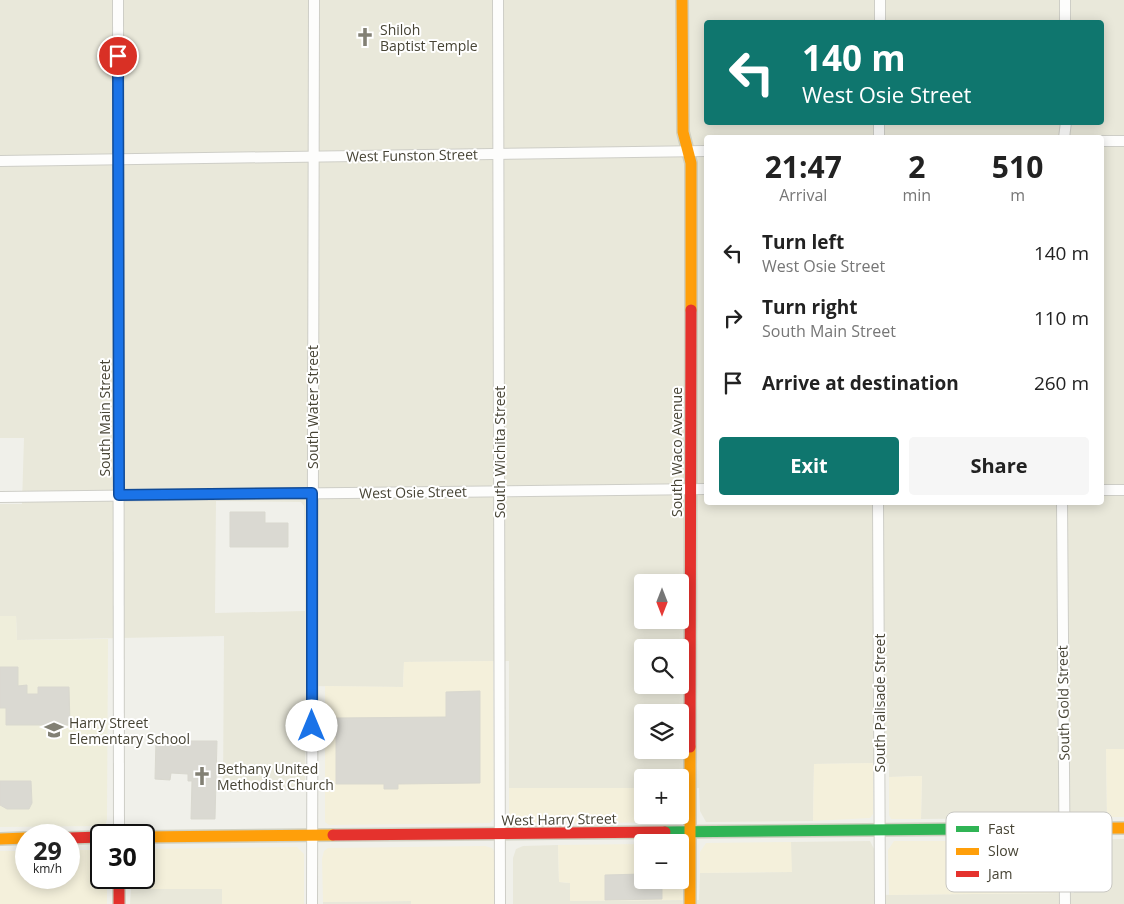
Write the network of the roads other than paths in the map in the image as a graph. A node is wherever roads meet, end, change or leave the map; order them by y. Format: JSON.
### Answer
{"nodes":[{"id":1,"x":118,"y":0,"type":"edge"},
{"id":2,"x":314,"y":0,"type":"edge"},
{"id":3,"x":498,"y":0,"type":"edge"},
{"id":4,"x":682,"y":0,"type":"edge"},
{"id":5,"x":880,"y":0,"type":"edge"},
{"id":6,"x":1065,"y":0,"type":"edge"},
{"id":7,"x":880,"y":20,"type":"edge"},
{"id":8,"x":1065,"y":20,"type":"edge"},
{"id":9,"x":1104,"y":141,"type":"edge"},
{"id":10,"x":1124,"y":141,"type":"edge"},
{"id":11,"x":688,"y":151,"type":"junction"},
{"id":12,"x":704,"y":151,"type":"edge"},
{"id":13,"x":499,"y":154,"type":"junction"},
{"id":14,"x":313,"y":156,"type":"junction"},
{"id":15,"x":118,"y":158,"type":"junction"},
{"id":16,"x":0,"y":162,"type":"edge"},
{"id":17,"x":692,"y":489,"type":"junction"},
{"id":18,"x":704,"y":489,"type":"edge"},
{"id":19,"x":1104,"y":490,"type":"edge"},
{"id":20,"x":1124,"y":490,"type":"edge"},
{"id":21,"x":500,"y":491,"type":"junction"},
{"id":22,"x":312,"y":493,"type":"junction"},
{"id":23,"x":119,"y":495,"type":"junction"},
{"id":24,"x":0,"y":497,"type":"edge"},
{"id":25,"x":878,"y":505,"type":"edge"},
{"id":26,"x":1062,"y":505,"type":"edge"},
{"id":27,"x":1065,"y":812,"type":"edge"},
{"id":28,"x":119,"y":824,"type":"edge"},
{"id":29,"x":946,"y":829,"type":"edge"},
{"id":30,"x":879,"y":830,"type":"junction"},
{"id":31,"x":690,"y":832,"type":"junction"},
{"id":32,"x":500,"y":834,"type":"junction"},
{"id":33,"x":312,"y":836,"type":"junction"},
{"id":34,"x":155,"y":837,"type":"edge"},
{"id":35,"x":15,"y":838,"type":"edge"},
{"id":36,"x":0,"y":839,"type":"edge"},
{"id":37,"x":119,"y":889,"type":"edge"},
{"id":38,"x":120,"y":904,"type":"edge"},
{"id":39,"x":312,"y":904,"type":"edge"},
{"id":40,"x":500,"y":904,"type":"edge"},
{"id":41,"x":690,"y":904,"type":"edge"},
{"id":42,"x":880,"y":904,"type":"edge"}],
"edges":[{"from":1,"to":15,"type":"street","name":"South Main Street"},
{"from":2,"to":14,"type":"street","name":"South Water Street"},
{"from":3,"to":13,"type":"street","name":"South Wichita Street"},
{"from":4,"to":11,"type":"street","name":"South Waco Avenue"},
{"from":5,"to":7,"type":"street"},
{"from":6,"to":8,"type":"street"},
{"from":9,"to":10,"type":"street"},
{"from":11,"to":12,"type":"street","name":"West Funston Street"},
{"from":11,"to":13,"type":"street","name":"West Funston Street"},
{"from":11,"to":17,"type":"street","name":"South Waco Avenue"},
{"from":13,"to":14,"type":"street","name":"West Funston Street"},
{"from":13,"to":21,"type":"street","name":"South Wichita Street"},
{"from":14,"to":15,"type":"street","name":"West Funston Street"},
{"from":14,"to":22,"type":"street","name":"South Water Street"},
{"from":15,"to":16,"type":"street","name":"West Funston Street"},
{"from":15,"to":23,"type":"street","name":"South Main Street"},
{"from":17,"to":18,"type":"street","name":"West Osie Street"},
{"from":17,"to":21,"type":"street","name":"West Osie Street"},
{"from":17,"to":31,"type":"street","name":"South Waco Avenue"},
{"from":19,"to":20,"type":"street"},
{"from":21,"to":22,"type":"street","name":"West Osie Street"},
{"from":21,"to":32,"type":"street","name":"South Wichita Street"},
{"from":22,"to":23,"type":"street","name":"West Osie Street"},
{"from":22,"to":33,"type":"street","name":"South Water Street"},
{"from":23,"to":24,"type":"street","name":"West Osie Street"},
{"from":23,"to":28,"type":"street","name":"South Main Street"},
{"from":25,"to":30,"type":"street","name":"South Palisade Street"},
{"from":26,"to":27,"type":"street","name":"South Gold Street"},
{"from":29,"to":30,"type":"street","name":"West Harry Street"},
{"from":30,"to":31,"type":"street","name":"West Harry Street"},
{"from":30,"to":42,"type":"street","name":"South Palisade Street"},
{"from":31,"to":32,"type":"street","name":"West Harry Street"},
{"from":31,"to":41,"type":"street","name":"South Waco Avenue"},
{"from":32,"to":33,"type":"street","name":"West Harry Street"},
{"from":32,"to":40,"type":"street","name":"South Wichita Street"},
{"from":33,"to":34,"type":"street","name":"West Harry Street"},
{"from":33,"to":39,"type":"street","name":"South Water Street"},
{"from":35,"to":36,"type":"street"},
{"from":37,"to":38,"type":"street"}]}
